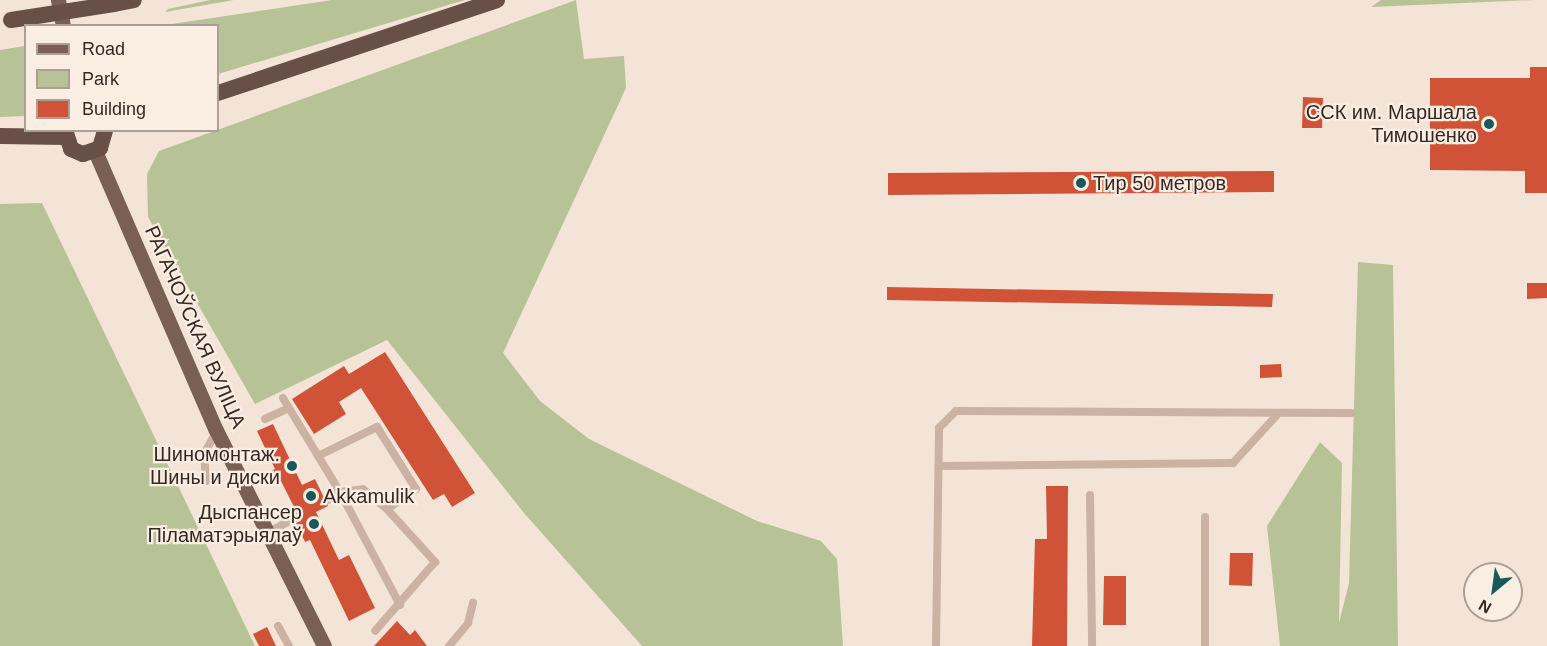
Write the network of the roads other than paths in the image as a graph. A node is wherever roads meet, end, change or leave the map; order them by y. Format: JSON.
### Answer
{"nodes":[{"id":1,"x":58,"y":0,"type":"edge"},
{"id":2,"x":134,"y":0,"type":"edge"},
{"id":3,"x":497,"y":0,"type":"edge"},
{"id":4,"x":5,"y":21,"type":"edge"},
{"id":5,"x":63,"y":24,"type":"edge"},
{"id":6,"x":219,"y":93,"type":"edge"},
{"id":7,"x":105,"y":132,"type":"edge"},
{"id":8,"x":65,"y":134,"type":"edge"},
{"id":9,"x":0,"y":136,"type":"edge"},
{"id":10,"x":95,"y":151,"type":"junction"},
{"id":11,"x":283,"y":398,"type":"dead end"},
{"id":12,"x":289,"y":408,"type":"junction"},
{"id":13,"x":1351,"y":414,"type":"dead end"},
{"id":14,"x":1277,"y":415,"type":"junction"},
{"id":15,"x":266,"y":419,"type":"dead end"},
{"id":16,"x":216,"y":430,"type":"junction"},
{"id":17,"x":318,"y":456,"type":"junction"},
{"id":18,"x":940,"y":466,"type":"junction"},
{"id":19,"x":206,"y":481,"type":"dead end"},
{"id":20,"x":340,"y":492,"type":"junction"},
{"id":21,"x":1090,"y":495,"type":"dead end"},
{"id":22,"x":326,"y":501,"type":"dead end"},
{"id":23,"x":387,"y":509,"type":"junction"},
{"id":24,"x":299,"y":516,"type":"dead end"},
{"id":25,"x":1205,"y":517,"type":"dead end"},
{"id":26,"x":265,"y":533,"type":"junction"},
{"id":27,"x":473,"y":603,"type":"dead end"},
{"id":28,"x":400,"y":605,"type":"junction"},
{"id":29,"x":278,"y":626,"type":"dead end"},
{"id":30,"x":375,"y":631,"type":"dead end"},
{"id":31,"x":289,"y":646,"type":"edge"},
{"id":32,"x":324,"y":646,"type":"edge"},
{"id":33,"x":449,"y":646,"type":"edge"},
{"id":34,"x":936,"y":646,"type":"edge"},
{"id":35,"x":1092,"y":646,"type":"edge"},
{"id":36,"x":1205,"y":646,"type":"edge"}],
"edges":[{"from":1,"to":5,"type":"main road"},
{"from":2,"to":4,"type":"highway","bridge":true},
{"from":3,"to":6,"type":"highway"},
{"from":7,"to":10,"type":"highway"},
{"from":8,"to":9,"type":"highway"},
{"from":8,"to":10,"type":"highway"},
{"from":10,"to":16,"type":"main road","name":"РАГАЧОЎСКАЯ ВУЛІЦА"},
{"from":11,"to":12,"type":"lane"},
{"from":12,"to":15,"type":"lane"},
{"from":12,"to":17,"type":"lane"},
{"from":13,"to":14,"type":"lane"},
{"from":14,"to":18,"type":"lane"},
{"from":14,"to":18,"type":"lane"},
{"from":16,"to":19,"type":"lane"},
{"from":16,"to":26,"type":"main road","name":"РАГАЧОЎСКАЯ ВУЛІЦА"},
{"from":17,"to":20,"type":"lane"},
{"from":17,"to":23,"type":"lane"},
{"from":18,"to":34,"type":"lane"},
{"from":20,"to":22,"type":"lane"},
{"from":20,"to":23,"type":"lane"},
{"from":20,"to":28,"type":"lane"},
{"from":21,"to":35,"type":"lane"},
{"from":23,"to":28,"type":"lane"},
{"from":24,"to":26,"type":"lane"},
{"from":25,"to":36,"type":"lane"},
{"from":26,"to":32,"type":"main road","name":"РАГАЧОЎСКАЯ ВУЛІЦА"},
{"from":27,"to":33,"type":"lane"},
{"from":28,"to":30,"type":"lane"},
{"from":29,"to":31,"type":"lane"}]}
